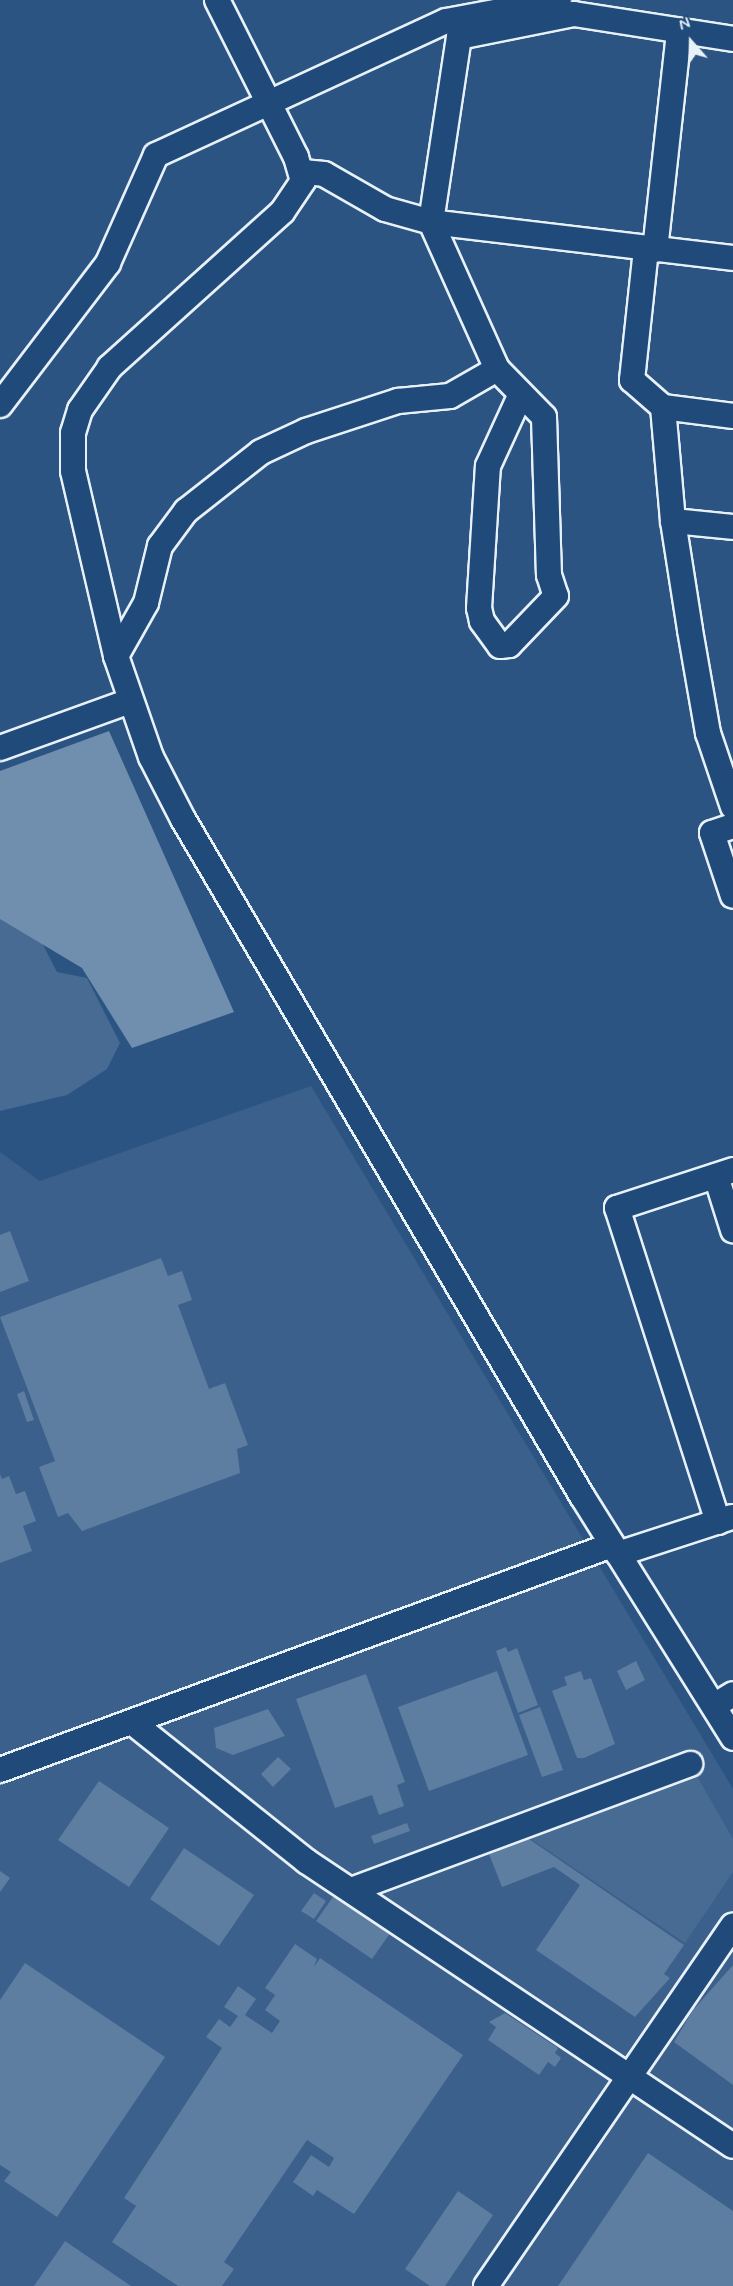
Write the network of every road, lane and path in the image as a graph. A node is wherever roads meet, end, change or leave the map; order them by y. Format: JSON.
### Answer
{"nodes":[{"id":1,"x":218,"y":0,"type":"edge"},
{"id":2,"x":559,"y":0,"type":"edge"},
{"id":3,"x":679,"y":33,"type":"junction"},
{"id":4,"x":733,"y":39,"type":"edge"},
{"id":5,"x":267,"y":99,"type":"junction"},
{"id":6,"x":303,"y":172,"type":"junction"},
{"id":7,"x":431,"y":222,"type":"junction"},
{"id":8,"x":651,"y":250,"type":"junction"},
{"id":9,"x":733,"y":258,"type":"edge"},
{"id":10,"x":497,"y":369,"type":"junction"},
{"id":11,"x":521,"y":394,"type":"junction"},
{"id":12,"x":0,"y":405,"type":"edge"},
{"id":13,"x":663,"y":407,"type":"junction"},
{"id":14,"x":733,"y":416,"type":"edge"},
{"id":15,"x":673,"y":521,"type":"junction"},
{"id":16,"x":733,"y":527,"type":"edge"},
{"id":17,"x":116,"y":656,"type":"junction"},
{"id":18,"x":130,"y":701,"type":"junction"},
{"id":19,"x":0,"y":748,"type":"edge"},
{"id":20,"x":733,"y":807,"type":"edge"},
{"id":21,"x":733,"y":826,"type":"edge"},
{"id":22,"x":733,"y":896,"type":"edge"},
{"id":23,"x":724,"y":1173,"type":"edge"},
{"id":24,"x":733,"y":1230,"type":"edge"},
{"id":25,"x":725,"y":1519,"type":"edge"},
{"id":26,"x":615,"y":1549,"type":"junction"},
{"id":27,"x":723,"y":1700,"type":"edge"},
{"id":28,"x":132,"y":1722,"type":"junction"},
{"id":29,"x":733,"y":1738,"type":"edge"},
{"id":30,"x":690,"y":1764,"type":"dead end"},
{"id":31,"x":0,"y":1770,"type":"edge"},
{"id":32,"x":351,"y":1890,"type":"junction"},
{"id":33,"x":733,"y":1925,"type":"edge"},
{"id":34,"x":628,"y":2075,"type":"junction"},
{"id":35,"x":733,"y":2146,"type":"edge"},
{"id":36,"x":486,"y":2286,"type":"edge"}],
"edges":[{"from":1,"to":5,"type":"street"},
{"from":2,"to":5,"type":"street"},
{"from":3,"to":4,"type":"street"},
{"from":3,"to":7,"type":"street"},
{"from":3,"to":8,"type":"street"},
{"from":5,"to":6,"type":"street"},
{"from":5,"to":12,"type":"street"},
{"from":6,"to":7,"type":"street"},
{"from":6,"to":17,"type":"street"},
{"from":7,"to":8,"type":"street"},
{"from":7,"to":10,"type":"street"},
{"from":8,"to":9,"type":"street"},
{"from":8,"to":13,"type":"street"},
{"from":10,"to":11,"type":"street"},
{"from":10,"to":17,"type":"street"},
{"from":11,"to":11,"type":"street"},
{"from":13,"to":14,"type":"street"},
{"from":13,"to":15,"type":"street"},
{"from":15,"to":16,"type":"street"},
{"from":15,"to":20,"type":"street"},
{"from":17,"to":18,"type":"street"},
{"from":18,"to":19,"type":"street"},
{"from":18,"to":26,"type":"street"},
{"from":21,"to":22,"type":"street"},
{"from":23,"to":24,"type":"street"},
{"from":23,"to":25,"type":"street"},
{"from":25,"to":26,"type":"street"},
{"from":26,"to":27,"type":"street"},
{"from":26,"to":28,"type":"street"},
{"from":27,"to":29,"type":"street"},
{"from":28,"to":31,"type":"street"},
{"from":28,"to":32,"type":"street"},
{"from":30,"to":32,"type":"street"},
{"from":32,"to":34,"type":"street"},
{"from":33,"to":34,"type":"street"},
{"from":34,"to":35,"type":"street"},
{"from":34,"to":36,"type":"street"}]}
